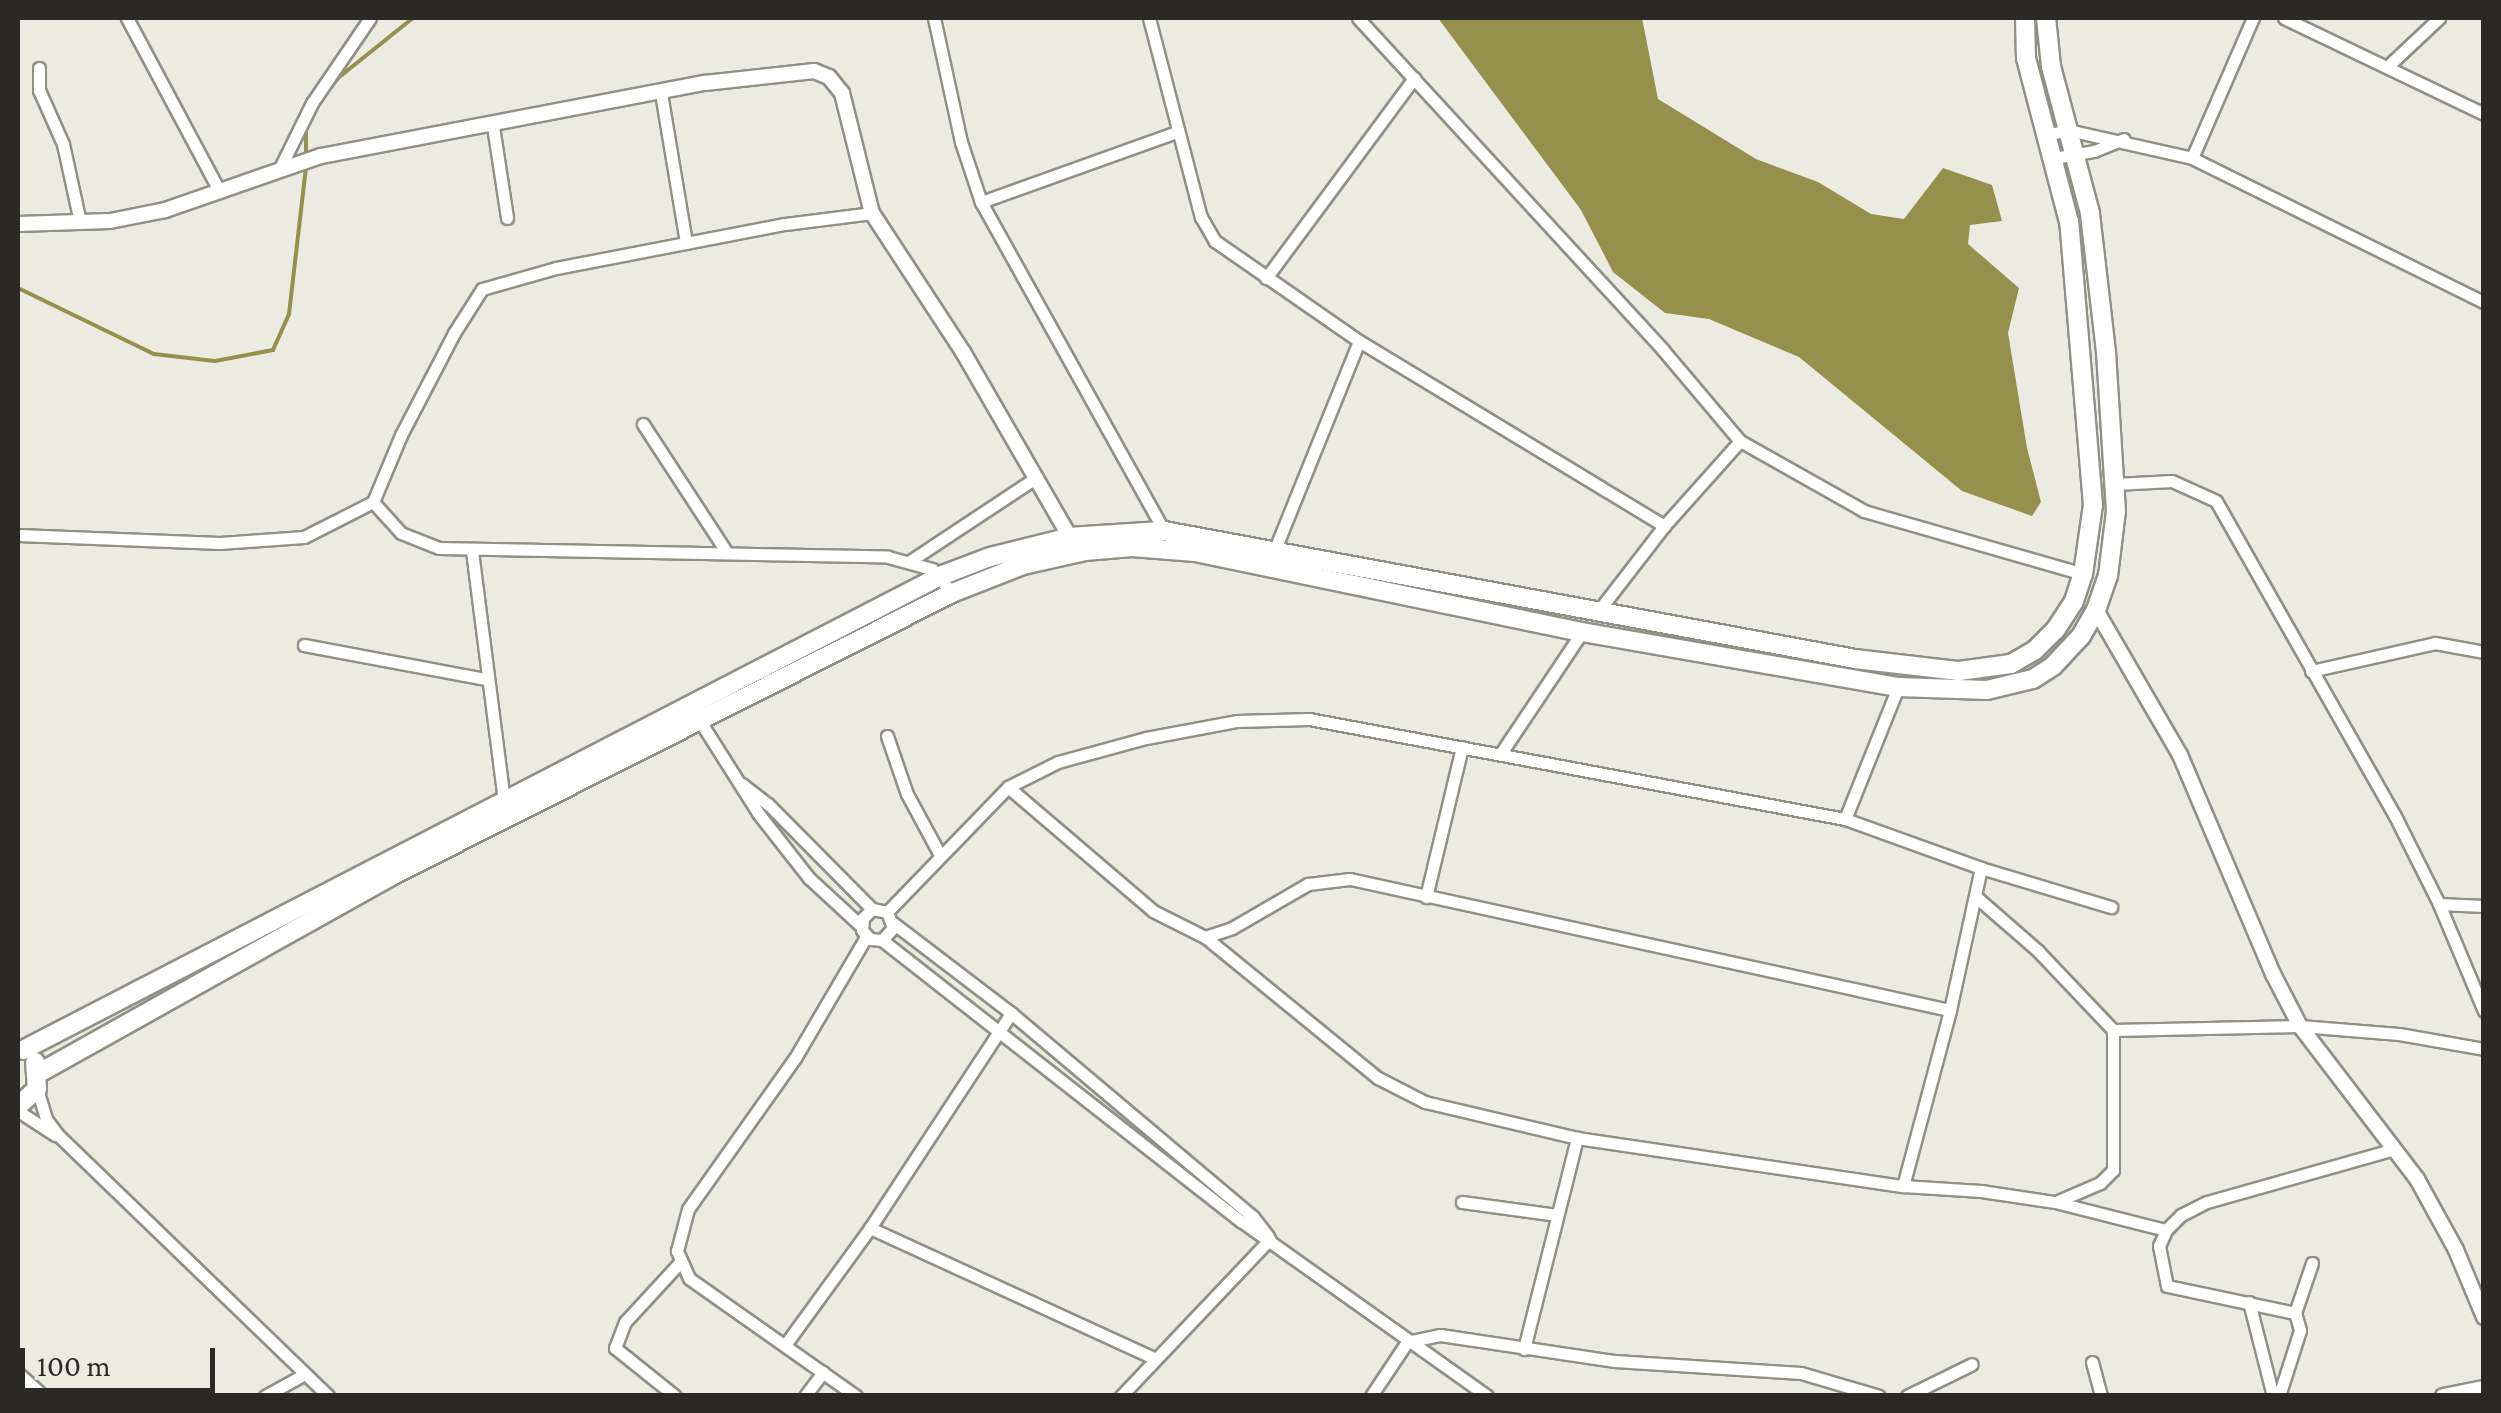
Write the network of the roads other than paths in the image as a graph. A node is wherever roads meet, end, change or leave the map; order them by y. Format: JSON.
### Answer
{"nodes":[{"id":1,"x":128,"y":18,"type":"edge"},
{"id":2,"x":370,"y":18,"type":"edge"},
{"id":3,"x":934,"y":18,"type":"edge"},
{"id":4,"x":1149,"y":18,"type":"edge"},
{"id":5,"x":1358,"y":18,"type":"edge"},
{"id":6,"x":2025,"y":18,"type":"edge"},
{"id":7,"x":2046,"y":18,"type":"edge"},
{"id":8,"x":2254,"y":18,"type":"edge"},
{"id":9,"x":2284,"y":18,"type":"edge"},
{"id":10,"x":2439,"y":18,"type":"edge"},
{"id":11,"x":2389,"y":65,"type":"junction"},
{"id":12,"x":38,"y":68,"type":"dead end"},
{"id":13,"x":1414,"y":78,"type":"junction"},
{"id":14,"x":661,"y":93,"type":"junction"},
{"id":15,"x":2484,"y":114,"type":"edge"},
{"id":16,"x":493,"y":126,"type":"junction"},
{"id":17,"x":2068,"y":130,"type":"junction"},
{"id":18,"x":1176,"y":132,"type":"junction"},
{"id":19,"x":2046,"y":135,"type":"junction"},
{"id":20,"x":2124,"y":139,"type":"junction"},
{"id":21,"x":2075,"y":154,"type":"junction"},
{"id":22,"x":2054,"y":158,"type":"junction"},
{"id":23,"x":2192,"y":158,"type":"junction"},
{"id":24,"x":279,"y":170,"type":"junction"},
{"id":25,"x":220,"y":192,"type":"junction"},
{"id":26,"x":982,"y":202,"type":"junction"},
{"id":27,"x":872,"y":213,"type":"junction"},
{"id":28,"x":507,"y":218,"type":"dead end"},
{"id":29,"x":80,"y":222,"type":"junction"},
{"id":30,"x":18,"y":224,"type":"edge"},
{"id":31,"x":686,"y":243,"type":"junction"},
{"id":32,"x":1266,"y":278,"type":"junction"},
{"id":33,"x":2484,"y":302,"type":"edge"},
{"id":34,"x":1359,"y":341,"type":"junction"},
{"id":35,"x":643,"y":424,"type":"dead end"},
{"id":36,"x":1740,"y":441,"type":"junction"},
{"id":37,"x":1037,"y":477,"type":"junction"},
{"id":38,"x":2115,"y":484,"type":"junction"},
{"id":39,"x":373,"y":502,"type":"junction"},
{"id":40,"x":1664,"y":526,"type":"junction"},
{"id":41,"x":1164,"y":531,"type":"junction"},
{"id":42,"x":18,"y":536,"type":"edge"},
{"id":43,"x":1070,"y":537,"type":"junction"},
{"id":44,"x":1275,"y":549,"type":"junction"},
{"id":45,"x":726,"y":550,"type":"junction"},
{"id":46,"x":472,"y":551,"type":"junction"},
{"id":47,"x":910,"y":561,"type":"junction"},
{"id":48,"x":2084,"y":574,"type":"junction"},
{"id":49,"x":940,"y":576,"type":"junction"},
{"id":50,"x":952,"y":593,"type":"junction"},
{"id":51,"x":2096,"y":610,"type":"junction"},
{"id":52,"x":1596,"y":614,"type":"junction"},
{"id":53,"x":1582,"y":632,"type":"junction"},
{"id":54,"x":2081,"y":636,"type":"junction"},
{"id":55,"x":2116,"y":637,"type":"junction"},
{"id":56,"x":304,"y":645,"type":"dead end"},
{"id":57,"x":2484,"y":652,"type":"edge"},
{"id":58,"x":1854,"y":659,"type":"junction"},
{"id":59,"x":2311,"y":671,"type":"junction"},
{"id":60,"x":1846,"y":677,"type":"junction"},
{"id":61,"x":486,"y":679,"type":"junction"},
{"id":62,"x":1898,"y":687,"type":"junction"},
{"id":63,"x":695,"y":714,"type":"junction"},
{"id":64,"x":887,"y":736,"type":"dead end"},
{"id":65,"x":1462,"y":747,"type":"junction"},
{"id":66,"x":1501,"y":753,"type":"junction"},
{"id":67,"x":742,"y":784,"type":"junction"},
{"id":68,"x":1008,"y":788,"type":"junction"},
{"id":69,"x":504,"y":800,"type":"junction"},
{"id":70,"x":1845,"y":819,"type":"junction"},
{"id":71,"x":940,"y":854,"type":"junction"},
{"id":72,"x":1981,"y":868,"type":"junction"},
{"id":73,"x":1975,"y":896,"type":"junction"},
{"id":74,"x":1426,"y":897,"type":"junction"},
{"id":75,"x":2439,"y":904,"type":"junction"},
{"id":76,"x":2484,"y":906,"type":"edge"},
{"id":77,"x":2111,"y":907,"type":"dead end"},
{"id":78,"x":872,"y":909,"type":"junction"},
{"id":79,"x":890,"y":918,"type":"junction"},
{"id":80,"x":864,"y":931,"type":"junction"},
{"id":81,"x":1205,"y":937,"type":"junction"},
{"id":82,"x":882,"y":940,"type":"junction"},
{"id":83,"x":1950,"y":1010,"type":"junction"},
{"id":84,"x":2484,"y":1011,"type":"edge"},
{"id":85,"x":1011,"y":1013,"type":"junction"},
{"id":86,"x":2300,"y":1026,"type":"junction"},
{"id":87,"x":999,"y":1030,"type":"junction"},
{"id":88,"x":2113,"y":1030,"type":"junction"},
{"id":89,"x":20,"y":1049,"type":"edge"},
{"id":90,"x":2484,"y":1049,"type":"edge"},
{"id":91,"x":38,"y":1081,"type":"junction"},
{"id":92,"x":18,"y":1108,"type":"edge"},
{"id":93,"x":59,"y":1136,"type":"junction"},
{"id":94,"x":1577,"y":1138,"type":"junction"},
{"id":95,"x":2394,"y":1149,"type":"junction"},
{"id":96,"x":1903,"y":1186,"type":"junction"},
{"id":97,"x":1462,"y":1202,"type":"dead end"},
{"id":98,"x":2055,"y":1202,"type":"junction"},
{"id":99,"x":1557,"y":1215,"type":"junction"},
{"id":100,"x":870,"y":1228,"type":"junction"},
{"id":101,"x":2166,"y":1230,"type":"junction"},
{"id":102,"x":1270,"y":1239,"type":"junction"},
{"id":103,"x":681,"y":1261,"type":"junction"},
{"id":104,"x":2312,"y":1263,"type":"dead end"},
{"id":105,"x":2248,"y":1302,"type":"junction"},
{"id":106,"x":2295,"y":1313,"type":"junction"},
{"id":107,"x":2484,"y":1317,"type":"edge"},
{"id":108,"x":1408,"y":1342,"type":"junction"},
{"id":109,"x":785,"y":1345,"type":"junction"},
{"id":110,"x":1524,"y":1349,"type":"junction"},
{"id":111,"x":1154,"y":1358,"type":"junction"},
{"id":112,"x":2092,"y":1362,"type":"dead end"},
{"id":113,"x":1972,"y":1364,"type":"dead end"},
{"id":114,"x":823,"y":1372,"type":"junction"},
{"id":115,"x":302,"y":1375,"type":"junction"},
{"id":116,"x":18,"y":1378,"type":"edge"},
{"id":117,"x":2484,"y":1388,"type":"edge"},
{"id":118,"x":1372,"y":1395,"type":"edge"},
{"id":119,"x":37,"y":1396,"type":"edge"},
{"id":120,"x":265,"y":1396,"type":"edge"},
{"id":121,"x":328,"y":1396,"type":"edge"},
{"id":122,"x":675,"y":1396,"type":"edge"},
{"id":123,"x":805,"y":1396,"type":"edge"},
{"id":124,"x":856,"y":1396,"type":"edge"},
{"id":125,"x":1121,"y":1396,"type":"edge"},
{"id":126,"x":1487,"y":1396,"type":"edge"},
{"id":127,"x":1879,"y":1396,"type":"edge"},
{"id":128,"x":1907,"y":1396,"type":"edge"},
{"id":129,"x":2101,"y":1396,"type":"edge"},
{"id":130,"x":2276,"y":1396,"type":"edge"},
{"id":131,"x":2443,"y":1396,"type":"edge"}],
"edges":[{"from":1,"to":25,"type":"street"},
{"from":2,"to":24,"type":"street"},
{"from":3,"to":26,"type":"street"},
{"from":4,"to":18,"type":"street"},
{"from":5,"to":13,"type":"street"},
{"from":6,"to":19,"type":"main road"},
{"from":7,"to":17,"type":"main road"},
{"from":8,"to":23,"type":"street"},
{"from":9,"to":11,"type":"street"},
{"from":10,"to":11,"type":"street"},
{"from":11,"to":15,"type":"street"},
{"from":12,"to":29,"type":"street"},
{"from":13,"to":32,"type":"street"},
{"from":13,"to":36,"type":"street"},
{"from":14,"to":16,"type":"street"},
{"from":14,"to":27,"type":"street"},
{"from":14,"to":31,"type":"street"},
{"from":16,"to":24,"type":"street"},
{"from":16,"to":28,"type":"street"},
{"from":17,"to":19,"type":"street"},
{"from":17,"to":20,"type":"street"},
{"from":17,"to":21,"type":"main road"},
{"from":18,"to":26,"type":"street"},
{"from":18,"to":32,"type":"street"},
{"from":19,"to":22,"type":"main road"},
{"from":20,"to":21,"type":"street"},
{"from":20,"to":23,"type":"street"},
{"from":21,"to":22,"type":"street"},
{"from":21,"to":38,"type":"main road"},
{"from":22,"to":48,"type":"main road"},
{"from":23,"to":33,"type":"street"},
{"from":24,"to":25,"type":"street"},
{"from":25,"to":29,"type":"street"},
{"from":26,"to":41,"type":"street"},
{"from":27,"to":31,"type":"street"},
{"from":27,"to":37,"type":"street"},
{"from":29,"to":30,"type":"street"},
{"from":31,"to":39,"type":"street"},
{"from":32,"to":34,"type":"street"},
{"from":34,"to":40,"type":"street"},
{"from":34,"to":44,"type":"street"},
{"from":35,"to":45,"type":"street"},
{"from":36,"to":40,"type":"street"},
{"from":36,"to":48,"type":"street"},
{"from":37,"to":43,"type":"street"},
{"from":37,"to":47,"type":"street"},
{"from":38,"to":51,"type":"main road"},
{"from":38,"to":59,"type":"street"},
{"from":39,"to":42,"type":"street"},
{"from":39,"to":46,"type":"street"},
{"from":40,"to":52,"type":"street"},
{"from":41,"to":43,"type":"main road"},
{"from":41,"to":44,"type":"main road"},
{"from":43,"to":49,"type":"main road"},
{"from":44,"to":52,"type":"main road"},
{"from":45,"to":46,"type":"street"},
{"from":45,"to":47,"type":"street"},
{"from":46,"to":61,"type":"street"},
{"from":47,"to":49,"type":"street"},
{"from":48,"to":58,"type":"main road"},
{"from":49,"to":50,"type":"street"},
{"from":49,"to":63,"type":"main road"},
{"from":50,"to":53,"type":"main road"},
{"from":50,"to":63,"type":"main road"},
{"from":51,"to":54,"type":"main road"},
{"from":51,"to":55,"type":"street"},
{"from":52,"to":58,"type":"main road"},
{"from":53,"to":60,"type":"main road"},
{"from":53,"to":66,"type":"street"},
{"from":54,"to":55,"type":"street"},
{"from":54,"to":62,"type":"main road"},
{"from":55,"to":86,"type":"street"},
{"from":56,"to":61,"type":"street"},
{"from":57,"to":59,"type":"street"},
{"from":58,"to":60,"type":"main road"},
{"from":59,"to":75,"type":"street"},
{"from":60,"to":62,"type":"main road"},
{"from":61,"to":69,"type":"street"},
{"from":62,"to":70,"type":"street"},
{"from":63,"to":67,"type":"street"},
{"from":63,"to":69,"type":"main road"},
{"from":63,"to":91,"type":"main road"},
{"from":64,"to":71,"type":"street"},
{"from":65,"to":66,"type":"street"},
{"from":65,"to":68,"type":"street"},
{"from":65,"to":74,"type":"street"},
{"from":66,"to":70,"type":"street"},
{"from":67,"to":78,"type":"street"},
{"from":67,"to":80,"type":"street"},
{"from":68,"to":71,"type":"street"},
{"from":68,"to":81,"type":"street"},
{"from":69,"to":89,"type":"main road"},
{"from":70,"to":72,"type":"street"},
{"from":71,"to":79,"type":"street"},
{"from":72,"to":73,"type":"street"},
{"from":72,"to":77,"type":"street"},
{"from":73,"to":83,"type":"street"},
{"from":73,"to":88,"type":"street"},
{"from":74,"to":81,"type":"street"},
{"from":74,"to":83,"type":"street"},
{"from":75,"to":76,"type":"street"},
{"from":75,"to":84,"type":"street"},
{"from":78,"to":79,"type":"street"},
{"from":78,"to":80,"type":"street"},
{"from":79,"to":82,"type":"street"},
{"from":79,"to":85,"type":"street"},
{"from":80,"to":82,"type":"street"},
{"from":80,"to":103,"type":"street"},
{"from":81,"to":94,"type":"street"},
{"from":82,"to":87,"type":"street"},
{"from":83,"to":96,"type":"street"},
{"from":85,"to":87,"type":"street"},
{"from":85,"to":102,"type":"street"},
{"from":86,"to":88,"type":"street"},
{"from":86,"to":90,"type":"street"},
{"from":86,"to":95,"type":"street"},
{"from":87,"to":100,"type":"street"},
{"from":87,"to":102,"type":"street"},
{"from":88,"to":98,"type":"street"},
{"from":89,"to":91,"type":"main road"},
{"from":91,"to":92,"type":"main road"},
{"from":91,"to":93,"type":"street"},
{"from":92,"to":93,"type":"street"},
{"from":93,"to":115,"type":"street"},
{"from":94,"to":96,"type":"street"},
{"from":94,"to":99,"type":"street"},
{"from":95,"to":101,"type":"street"},
{"from":95,"to":107,"type":"street"},
{"from":96,"to":98,"type":"street"},
{"from":97,"to":99,"type":"street"},
{"from":98,"to":101,"type":"street"},
{"from":99,"to":110,"type":"street"},
{"from":100,"to":109,"type":"street"},
{"from":100,"to":111,"type":"street"},
{"from":101,"to":105,"type":"street"},
{"from":102,"to":108,"type":"street"},
{"from":102,"to":111,"type":"street"},
{"from":103,"to":109,"type":"street"},
{"from":103,"to":122,"type":"street"},
{"from":104,"to":106,"type":"street"},
{"from":105,"to":106,"type":"street"},
{"from":105,"to":130,"type":"street"},
{"from":106,"to":130,"type":"street"},
{"from":108,"to":110,"type":"street"},
{"from":108,"to":118,"type":"street"},
{"from":108,"to":126,"type":"street"},
{"from":109,"to":114,"type":"street"},
{"from":110,"to":127,"type":"street"},
{"from":111,"to":125,"type":"street"},
{"from":112,"to":129,"type":"street"},
{"from":113,"to":128,"type":"street"},
{"from":114,"to":123,"type":"street"},
{"from":114,"to":124,"type":"street"},
{"from":115,"to":120,"type":"street"},
{"from":115,"to":121,"type":"street"},
{"from":116,"to":119,"type":"highway"},
{"from":117,"to":131,"type":"street"}]}
